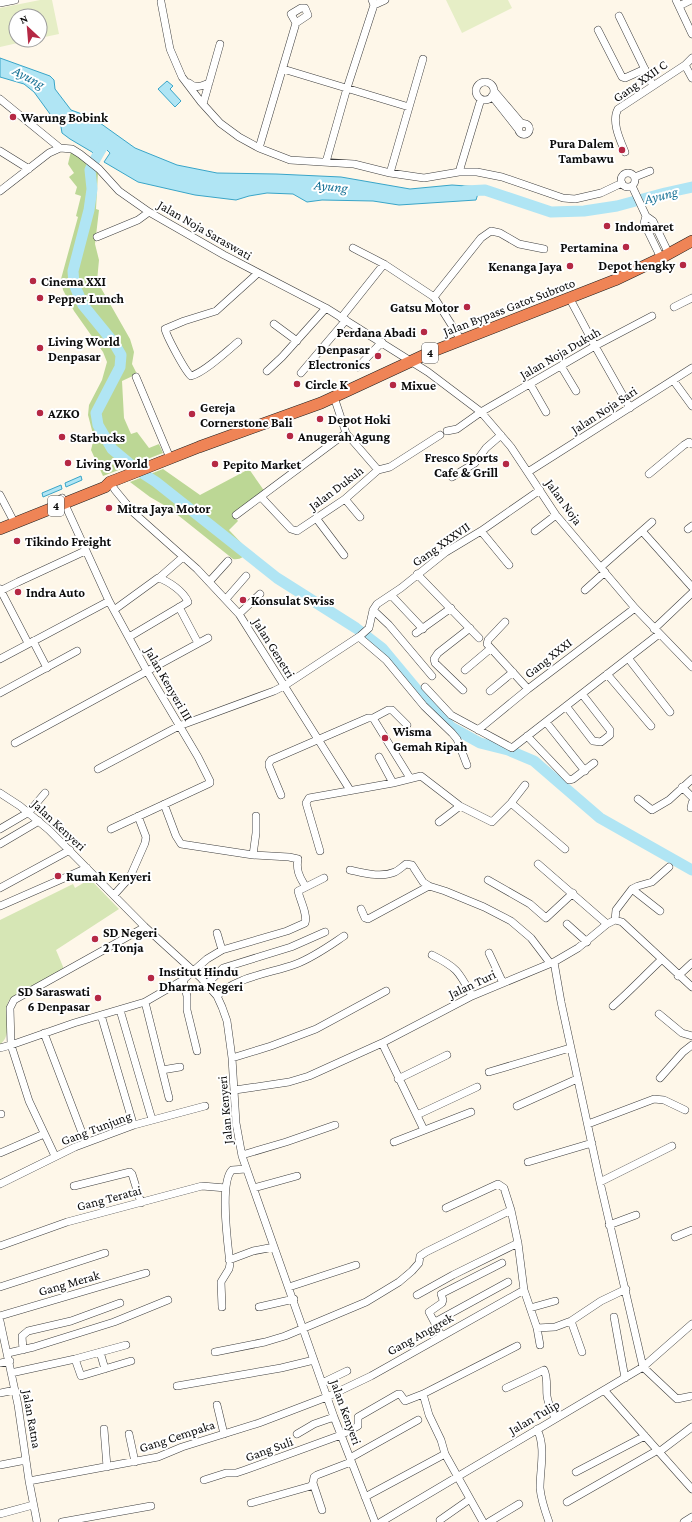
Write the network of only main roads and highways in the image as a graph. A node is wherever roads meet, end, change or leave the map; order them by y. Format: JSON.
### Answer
{"nodes":[{"id":1,"x":692,"y":240,"type":"edge"},
{"id":2,"x":63,"y":500,"type":"junction"},
{"id":3,"x":0,"y":523,"type":"edge"},
{"id":4,"x":0,"y":528,"type":"edge"}],
"edges":[{"from":1,"to":2,"type":"highway","name":"Jalan Bypass Gatot Subroto","number":"4"},
{"from":2,"to":3,"type":"highway","name":"Jalan Bypass Gatot Subroto","number":"4"},
{"from":2,"to":4,"type":"highway","name":"Jalan Bypass Gatot Subroto","number":"4"}]}
